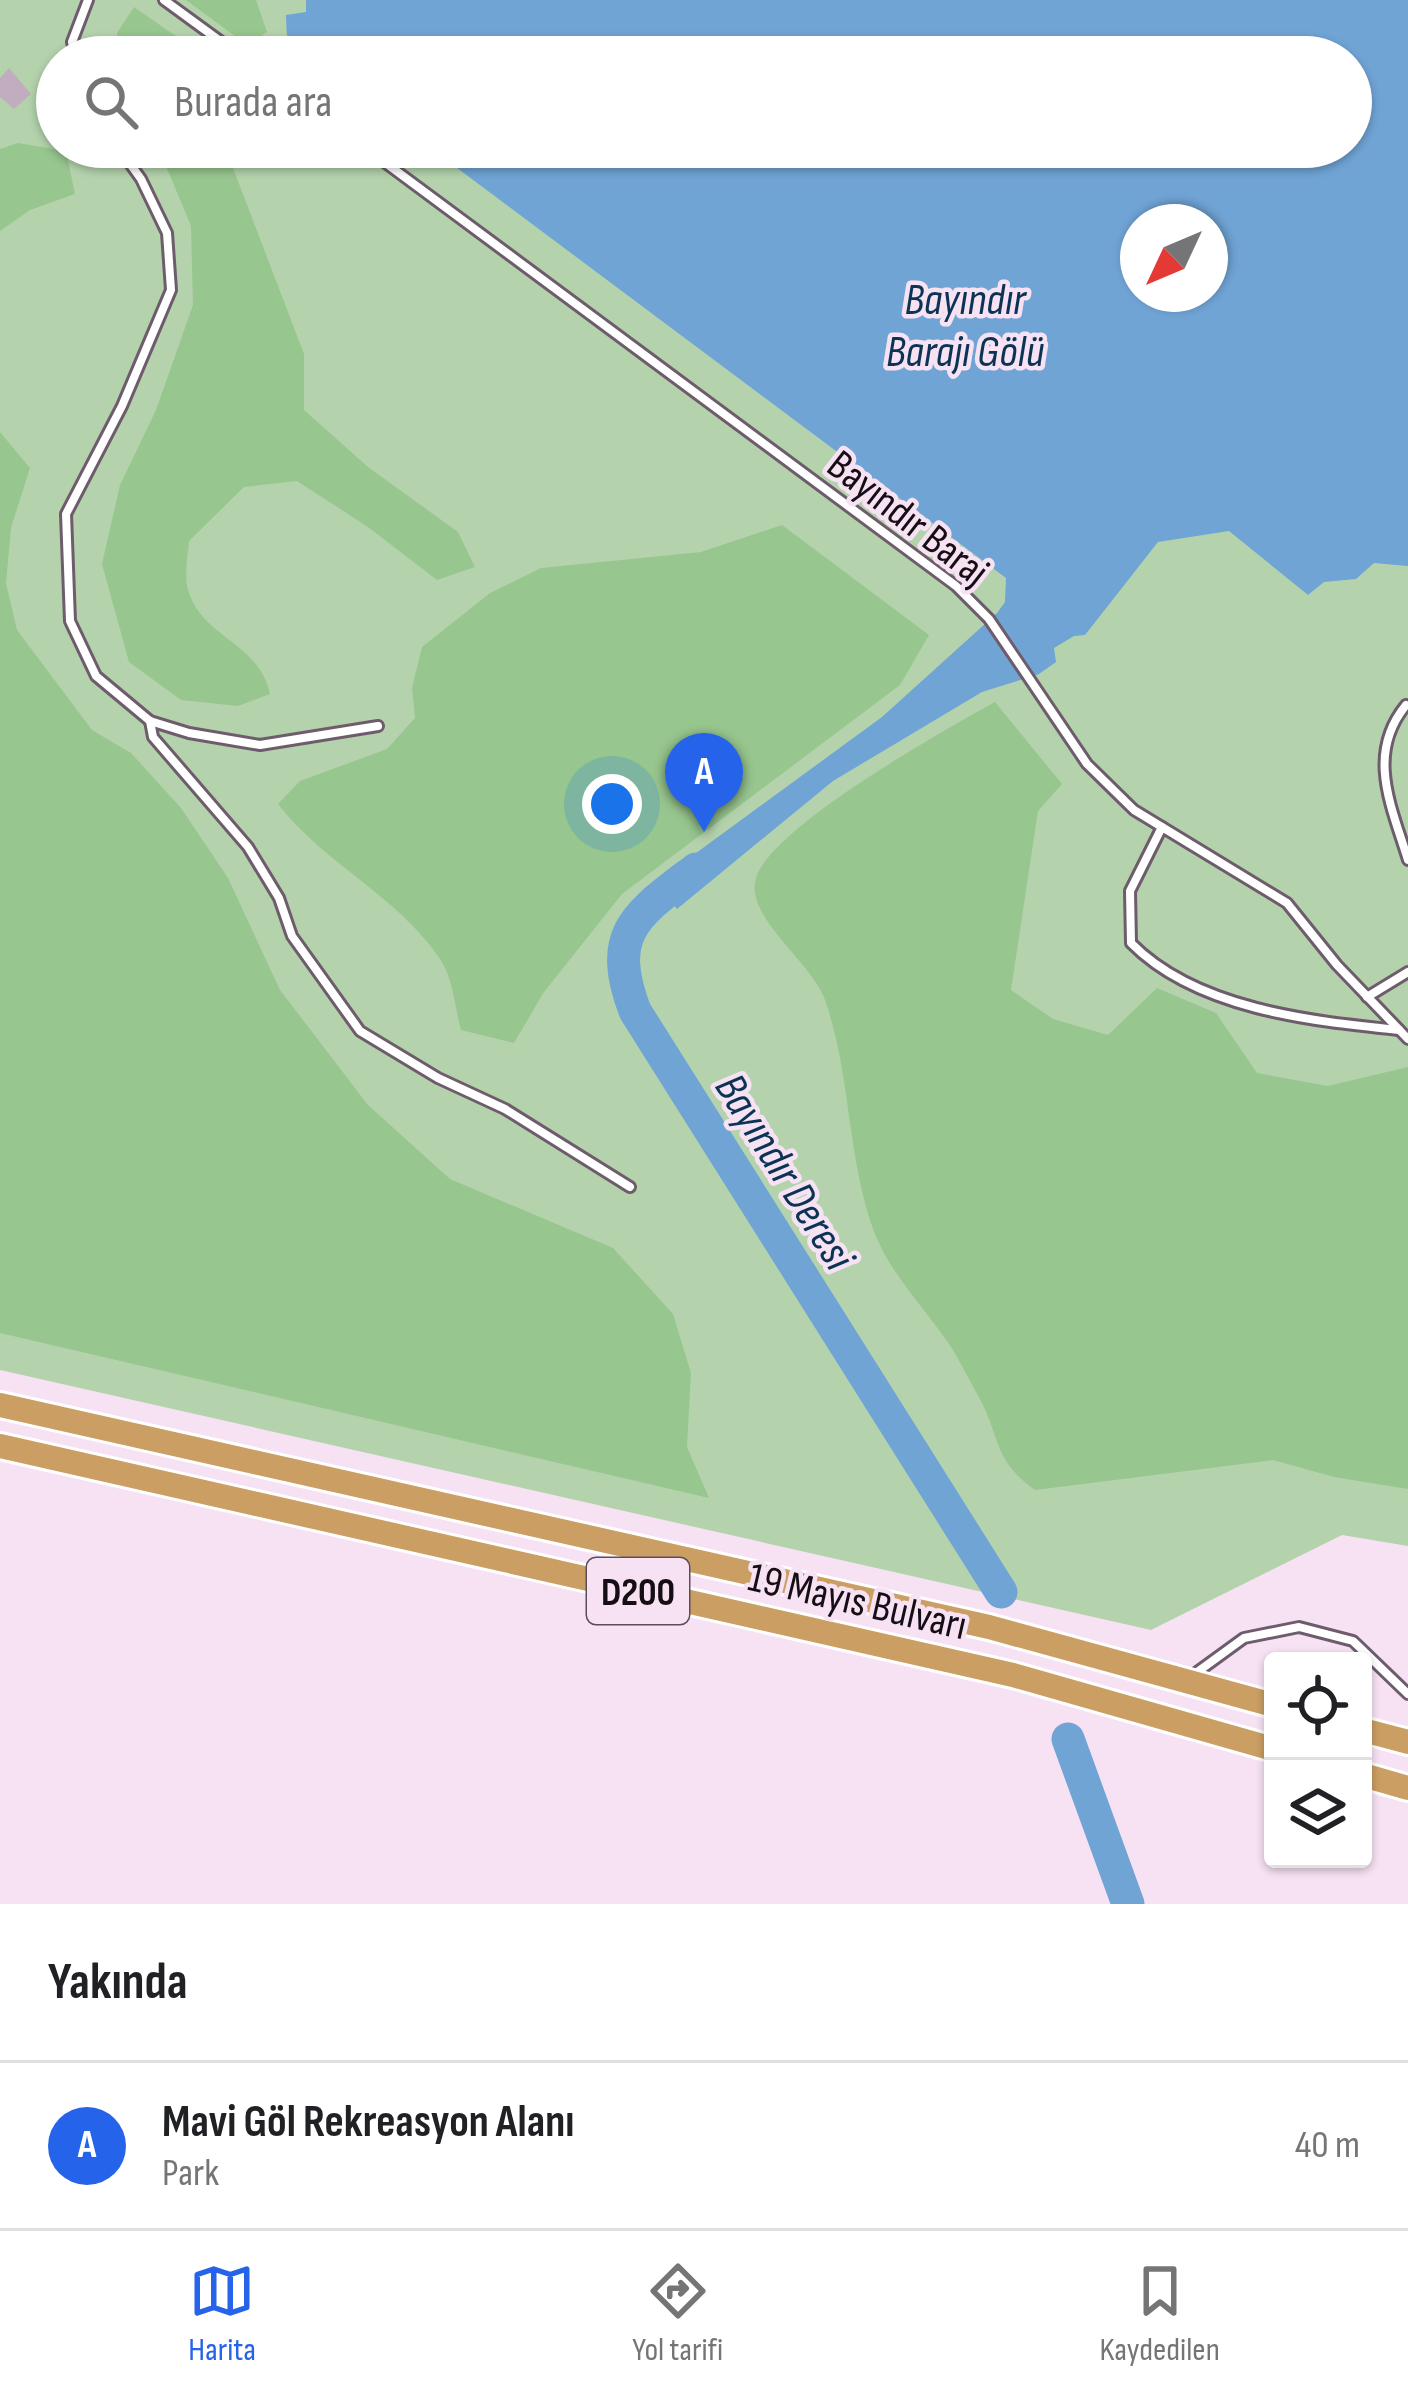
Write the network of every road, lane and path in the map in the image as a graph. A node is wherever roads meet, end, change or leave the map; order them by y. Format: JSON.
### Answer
{"nodes":[{"id":1,"x":88,"y":0,"type":"edge"},
{"id":2,"x":164,"y":0,"type":"edge"},
{"id":3,"x":74,"y":36,"type":"edge"},
{"id":4,"x":213,"y":36,"type":"edge"},
{"id":5,"x":133,"y":168,"type":"edge"},
{"id":6,"x":392,"y":168,"type":"edge"},
{"id":7,"x":1406,"y":705,"type":"edge"},
{"id":8,"x":150,"y":722,"type":"junction"},
{"id":9,"x":378,"y":726,"type":"dead end"},
{"id":10,"x":1162,"y":827,"type":"junction"},
{"id":11,"x":1408,"y":860,"type":"edge"},
{"id":12,"x":1408,"y":972,"type":"edge"},
{"id":13,"x":1367,"y":997,"type":"junction"},
{"id":14,"x":1399,"y":1030,"type":"junction"},
{"id":15,"x":1408,"y":1040,"type":"edge"},
{"id":16,"x":630,"y":1186,"type":"dead end"},
{"id":17,"x":0,"y":1405,"type":"edge"},
{"id":18,"x":0,"y":1446,"type":"edge"},
{"id":19,"x":1185,"y":1681,"type":"junction"},
{"id":20,"x":1408,"y":1694,"type":"edge"},
{"id":21,"x":1264,"y":1703,"type":"edge"},
{"id":22,"x":1372,"y":1732,"type":"edge"},
{"id":23,"x":1408,"y":1742,"type":"edge"},
{"id":24,"x":1264,"y":1746,"type":"edge"},
{"id":25,"x":1372,"y":1778,"type":"edge"},
{"id":26,"x":1408,"y":1788,"type":"edge"}],
"edges":[{"from":1,"to":3,"type":"lane"},
{"from":2,"to":4,"type":"lane"},
{"from":5,"to":8,"type":"lane"},
{"from":6,"to":10,"type":"lane","name":"Bayındır Baraj"},
{"from":7,"to":11,"type":"lane"},
{"from":8,"to":9,"type":"lane"},
{"from":8,"to":16,"type":"lane"},
{"from":10,"to":13,"type":"lane","name":"Bayındır Baraj"},
{"from":10,"to":14,"type":"lane"},
{"from":12,"to":13,"type":"lane"},
{"from":13,"to":14,"type":"lane","name":"Bayındır Baraj"},
{"from":14,"to":15,"type":"lane","name":"Bayındır Baraj"},
{"from":17,"to":19,"type":"highway","name":"19 Mayıs Bulvarı","number":"D200"},
{"from":18,"to":24,"type":"highway","name":"19 Mayıs Bulvarı","number":"D200"},
{"from":19,"to":20,"type":"lane"},
{"from":19,"to":21,"type":"highway","name":"19 Mayıs Bulvarı","number":"D200"},
{"from":22,"to":23,"type":"highway"},
{"from":25,"to":26,"type":"highway"}]}
